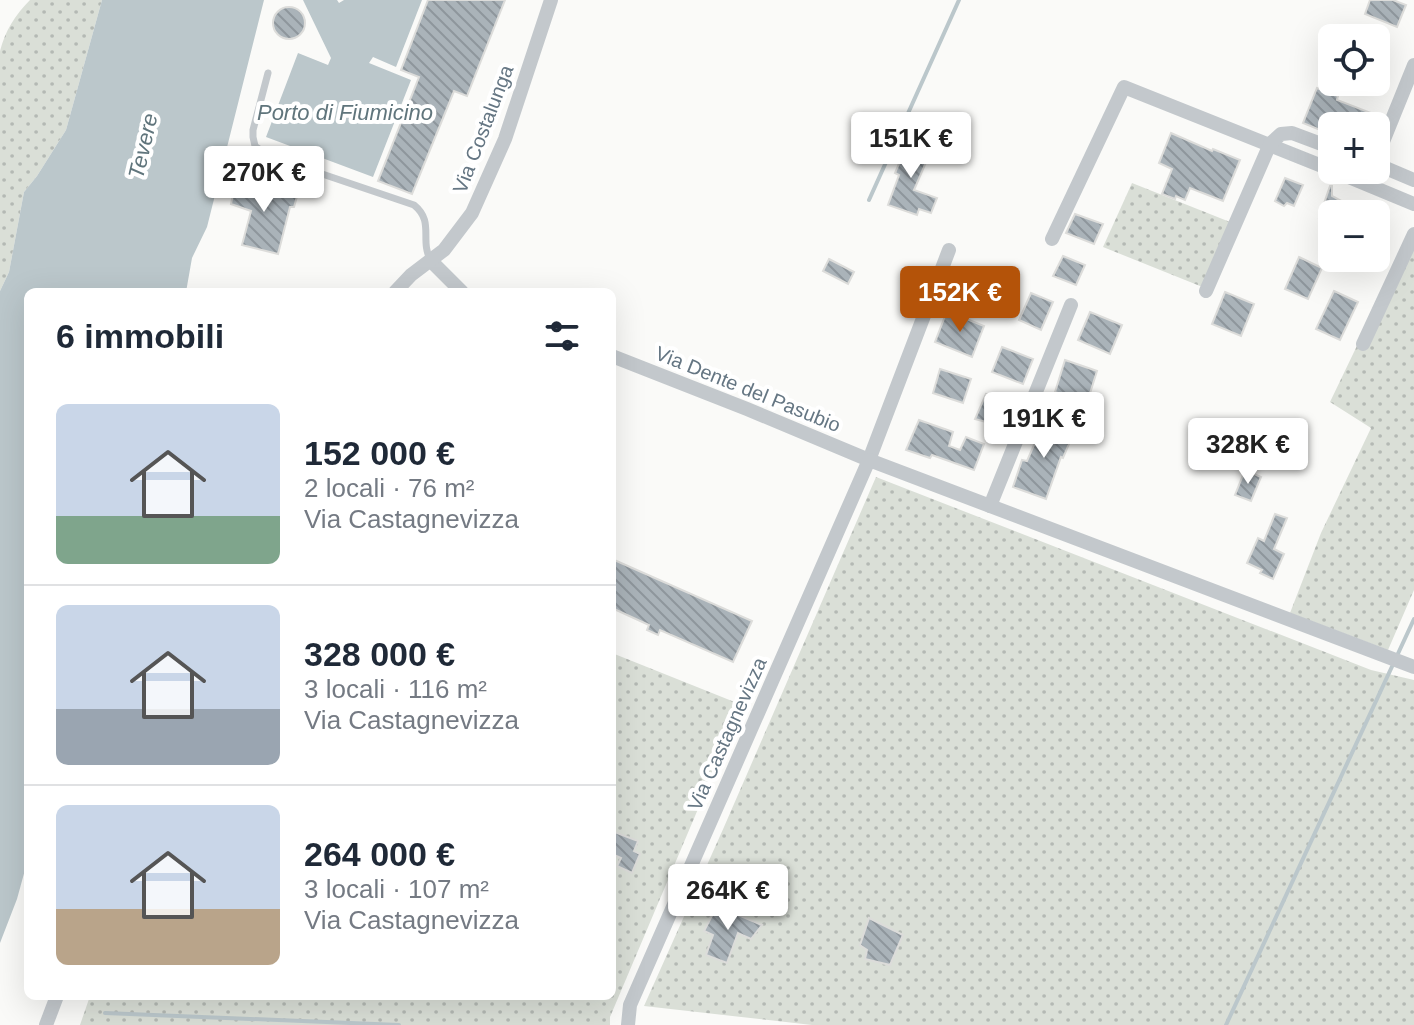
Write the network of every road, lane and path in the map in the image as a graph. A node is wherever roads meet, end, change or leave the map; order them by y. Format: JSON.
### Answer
{"nodes":[{"id":1,"x":551,"y":0,"type":"edge"},
{"id":2,"x":1414,"y":65,"type":"edge"},
{"id":3,"x":268,"y":73,"type":"dead end"},
{"id":4,"x":1390,"y":126,"type":"edge"},
{"id":5,"x":1318,"y":143,"type":"edge"},
{"id":6,"x":1270,"y":144,"type":"junction"},
{"id":7,"x":1318,"y":164,"type":"edge"},
{"id":8,"x":1390,"y":169,"type":"edge"},
{"id":9,"x":1414,"y":180,"type":"edge"},
{"id":10,"x":1380,"y":184,"type":"edge"},
{"id":11,"x":1414,"y":204,"type":"edge"},
{"id":12,"x":1414,"y":234,"type":"edge"},
{"id":13,"x":1052,"y":239,"type":"dead end"},
{"id":14,"x":949,"y":250,"type":"dead end"},
{"id":15,"x":431,"y":261,"type":"junction"},
{"id":16,"x":399,"y":288,"type":"edge"},
{"id":17,"x":458,"y":288,"type":"edge"},
{"id":18,"x":1206,"y":291,"type":"dead end"},
{"id":19,"x":1071,"y":305,"type":"dead end"},
{"id":20,"x":1363,"y":344,"type":"dead end"},
{"id":21,"x":616,"y":358,"type":"edge"},
{"id":22,"x":869,"y":460,"type":"junction"},
{"id":23,"x":990,"y":506,"type":"junction"},
{"id":24,"x":1414,"y":667,"type":"edge"},
{"id":25,"x":55,"y":1000,"type":"edge"},
{"id":26,"x":46,"y":1025,"type":"edge"},
{"id":27,"x":628,"y":1025,"type":"edge"}],
"edges":[{"from":1,"to":15,"type":"street","name":"Via Costalunga"},
{"from":2,"to":4,"type":"street"},
{"from":3,"to":15,"type":"lane"},
{"from":5,"to":6,"type":"street"},
{"from":6,"to":7,"type":"street"},
{"from":6,"to":13,"type":"street"},
{"from":6,"to":18,"type":"street"},
{"from":8,"to":9,"type":"street"},
{"from":10,"to":11,"type":"street"},
{"from":12,"to":20,"type":"street"},
{"from":14,"to":22,"type":"street","name":"Via Castagnevizza"},
{"from":15,"to":16,"type":"street","name":"Via Costalunga"},
{"from":15,"to":17,"type":"street"},
{"from":19,"to":23,"type":"street"},
{"from":21,"to":22,"type":"street","name":"Via Dente del Pasubio"},
{"from":22,"to":23,"type":"street"},
{"from":22,"to":27,"type":"street","name":"Via Castagnevizza"},
{"from":23,"to":24,"type":"street"},
{"from":25,"to":26,"type":"street"}]}
